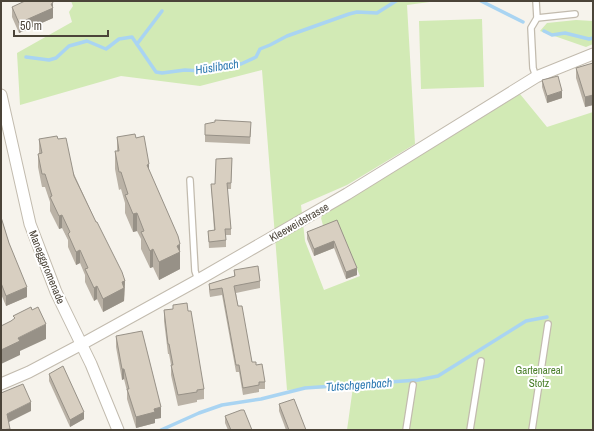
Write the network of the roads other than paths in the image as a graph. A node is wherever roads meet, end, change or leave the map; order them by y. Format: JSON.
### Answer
{"nodes":[{"id":1,"x":536,"y":1,"type":"edge"},
{"id":2,"x":576,"y":14,"type":"dead end"},
{"id":3,"x":537,"y":18,"type":"junction"},
{"id":4,"x":593,"y":54,"type":"edge"},
{"id":5,"x":536,"y":78,"type":"junction"},
{"id":6,"x":1,"y":95,"type":"edge"},
{"id":7,"x":190,"y":180,"type":"dead end"},
{"id":8,"x":198,"y":280,"type":"junction"},
{"id":9,"x":548,"y":324,"type":"dead end"},
{"id":10,"x":82,"y":344,"type":"junction"},
{"id":11,"x":481,"y":361,"type":"dead end"},
{"id":12,"x":1,"y":384,"type":"edge"},
{"id":13,"x":413,"y":385,"type":"dead end"},
{"id":14,"x":118,"y":430,"type":"edge"},
{"id":15,"x":406,"y":430,"type":"edge"},
{"id":16,"x":470,"y":430,"type":"edge"},
{"id":17,"x":532,"y":430,"type":"edge"}],
"edges":[{"from":1,"to":3,"type":"lane"},
{"from":2,"to":3,"type":"lane"},
{"from":3,"to":5,"type":"lane"},
{"from":4,"to":5,"type":"street","name":"Kleeweidstrasse"},
{"from":5,"to":8,"type":"street","name":"Kleeweidstrasse"},
{"from":6,"to":10,"type":"street","name":"Maneggpromenade"},
{"from":7,"to":8,"type":"lane"},
{"from":8,"to":10,"type":"street","name":"Kleeweidstrasse"},
{"from":9,"to":17,"type":"lane"},
{"from":10,"to":12,"type":"street","name":"Kleeweidstrasse"},
{"from":10,"to":14,"type":"street","name":"Maneggpromenade"},
{"from":11,"to":16,"type":"lane"},
{"from":13,"to":15,"type":"lane"}]}
